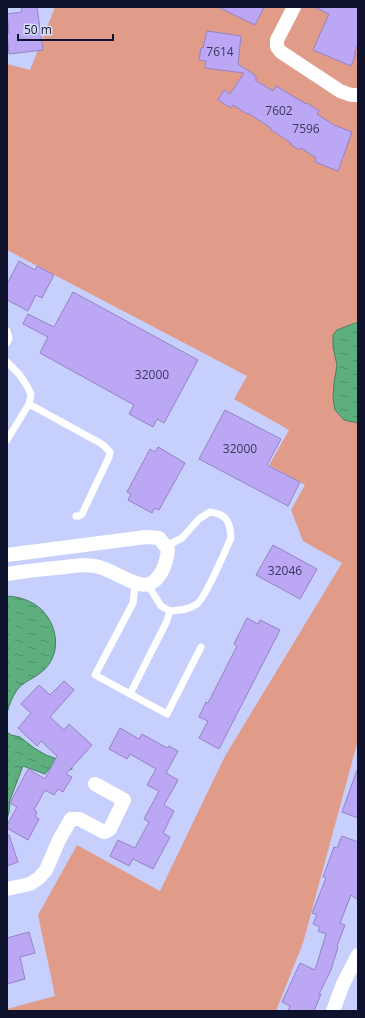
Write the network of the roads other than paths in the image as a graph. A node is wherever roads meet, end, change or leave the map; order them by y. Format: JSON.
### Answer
{"nodes":[{"id":1,"x":294,"y":7,"type":"edge"},
{"id":2,"x":358,"y":95,"type":"edge"},
{"id":3,"x":7,"y":331,"type":"edge"},
{"id":4,"x":7,"y":343,"type":"edge"},
{"id":5,"x":7,"y":362,"type":"edge"},
{"id":6,"x":29,"y":404,"type":"junction"},
{"id":7,"x":7,"y":440,"type":"edge"},
{"id":8,"x":76,"y":516,"type":"dead end"},
{"id":9,"x":166,"y":546,"type":"junction"},
{"id":10,"x":7,"y":555,"type":"edge"},
{"id":11,"x":7,"y":574,"type":"edge"},
{"id":12,"x":142,"y":585,"type":"junction"},
{"id":13,"x":170,"y":611,"type":"junction"},
{"id":14,"x":201,"y":647,"type":"dead end"},
{"id":15,"x":130,"y":694,"type":"junction"},
{"id":16,"x":94,"y":784,"type":"dead end"},
{"id":17,"x":7,"y":889,"type":"edge"},
{"id":18,"x":358,"y":955,"type":"edge"},
{"id":19,"x":333,"y":1011,"type":"edge"}],
"edges":[{"from":1,"to":2,"type":"street"},
{"from":3,"to":4,"type":"lane"},
{"from":5,"to":6,"type":"lane"},
{"from":6,"to":7,"type":"lane"},
{"from":6,"to":8,"type":"lane"},
{"from":9,"to":10,"type":"street"},
{"from":9,"to":12,"type":"street"},
{"from":9,"to":13,"type":"lane"},
{"from":11,"to":12,"type":"street"},
{"from":12,"to":13,"type":"lane"},
{"from":12,"to":15,"type":"lane"},
{"from":13,"to":15,"type":"lane"},
{"from":14,"to":15,"type":"lane"},
{"from":16,"to":17,"type":"street"},
{"from":18,"to":19,"type":"street"}]}
